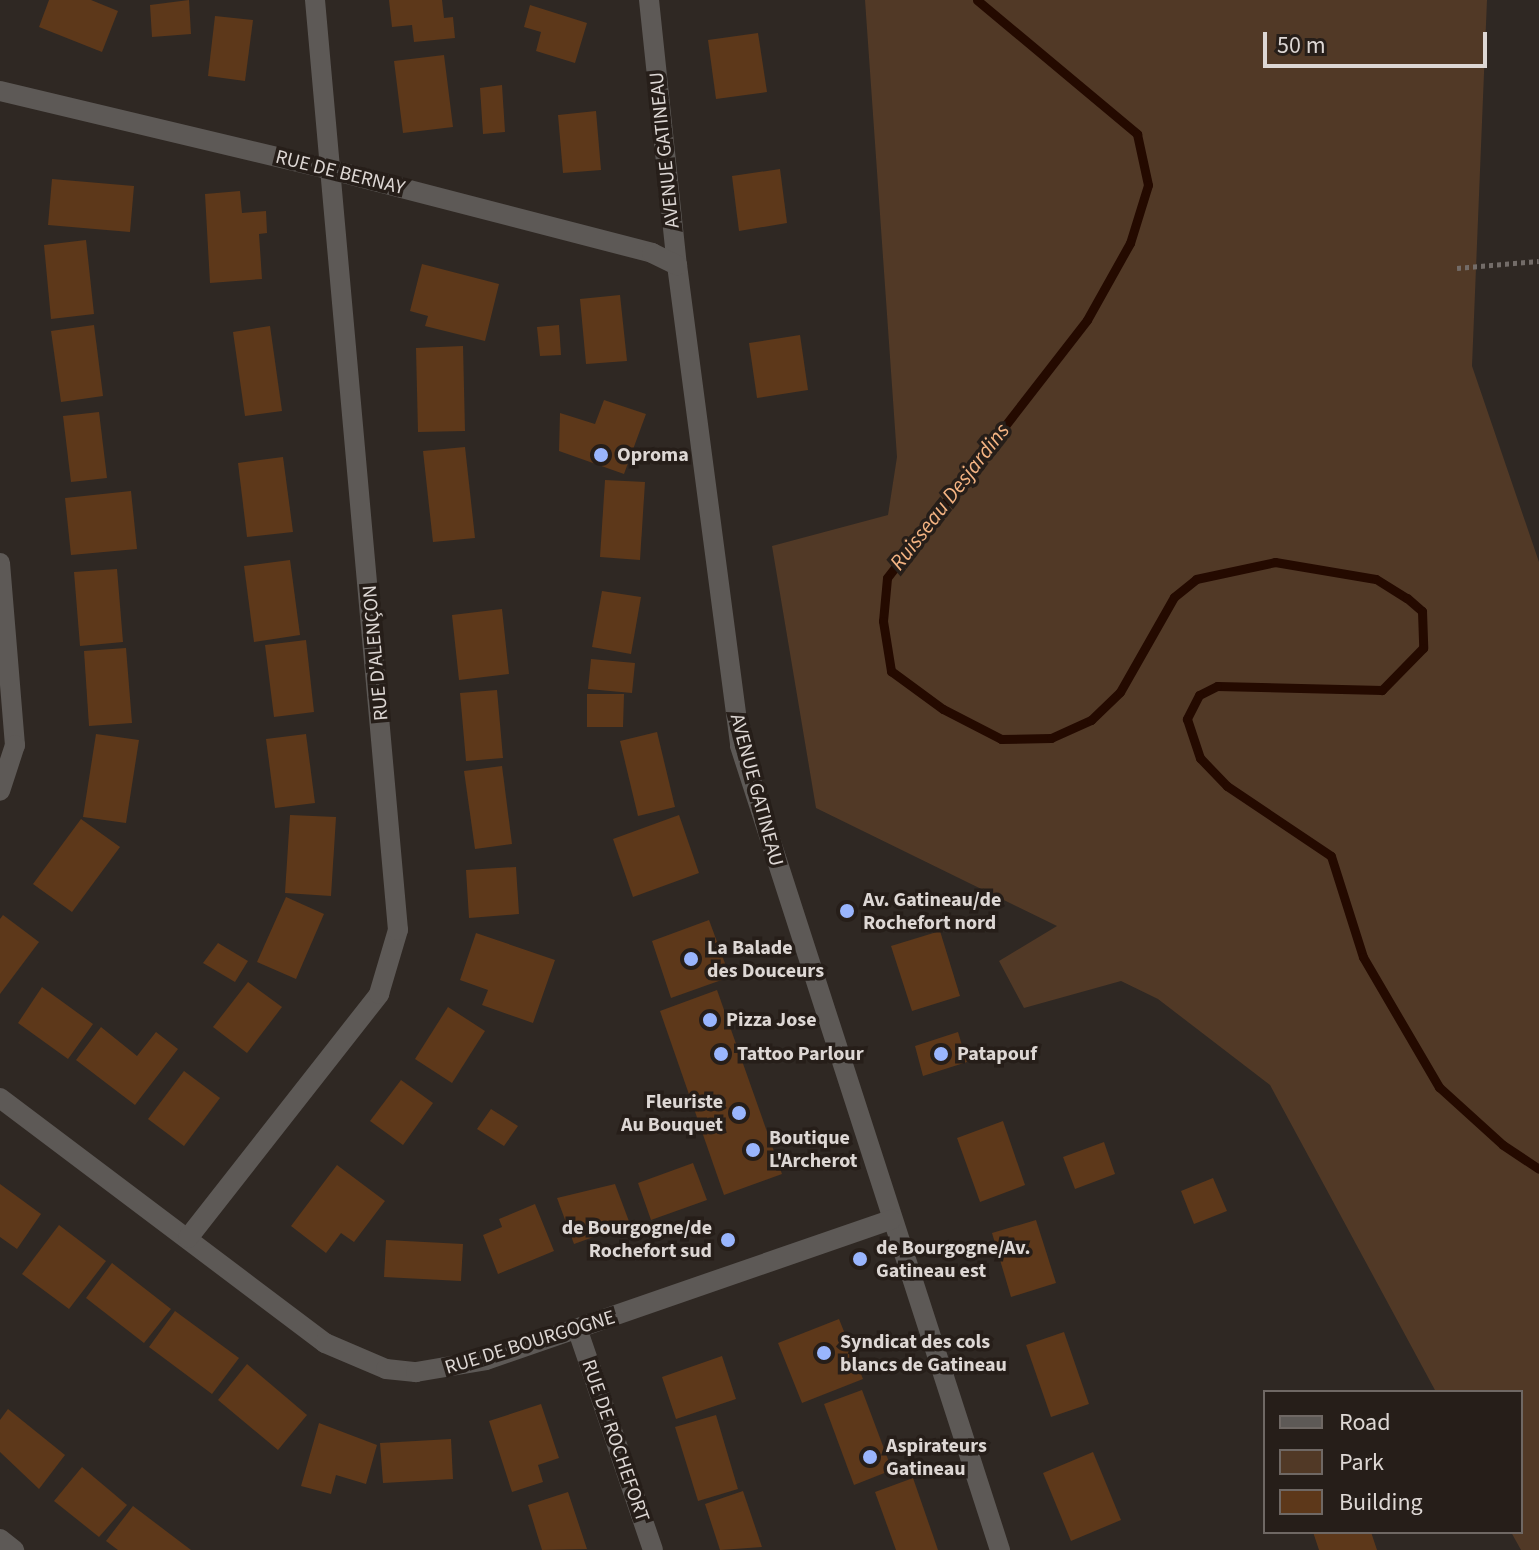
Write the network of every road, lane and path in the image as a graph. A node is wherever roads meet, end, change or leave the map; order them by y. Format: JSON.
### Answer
{"nodes":[{"id":1,"x":315,"y":0,"type":"edge"},
{"id":2,"x":649,"y":0,"type":"edge"},
{"id":3,"x":0,"y":91,"type":"edge"},
{"id":4,"x":332,"y":170,"type":"junction"},
{"id":5,"x":1539,"y":261,"type":"edge"},
{"id":6,"x":677,"y":265,"type":"junction"},
{"id":7,"x":1457,"y":268,"type":"dead end"},
{"id":8,"x":0,"y":563,"type":"edge"},
{"id":9,"x":0,"y":791,"type":"edge"},
{"id":10,"x":0,"y":1098,"type":"edge"},
{"id":11,"x":891,"y":1220,"type":"junction"},
{"id":12,"x":188,"y":1238,"type":"junction"},
{"id":13,"x":578,"y":1331,"type":"junction"},
{"id":14,"x":0,"y":1539,"type":"edge"},
{"id":15,"x":14,"y":1550,"type":"edge"},
{"id":16,"x":653,"y":1550,"type":"edge"},
{"id":17,"x":1000,"y":1550,"type":"edge"}],
"edges":[{"from":1,"to":4,"type":"street","name":"RUE D'ALENÇON"},
{"from":2,"to":6,"type":"street","name":"AVENUE GATINEAU"},
{"from":3,"to":4,"type":"street","name":"RUE DE BERNAY"},
{"from":4,"to":6,"type":"street","name":"RUE DE BERNAY"},
{"from":4,"to":12,"type":"street","name":"RUE D'ALENÇON"},
{"from":5,"to":7,"type":"path"},
{"from":6,"to":11,"type":"street","name":"AVENUE GATINEAU"},
{"from":8,"to":9,"type":"street"},
{"from":10,"to":12,"type":"street","name":"RUE DE BOURGOGNE"},
{"from":11,"to":13,"type":"street","name":"RUE DE BOURGOGNE"},
{"from":11,"to":17,"type":"street","name":"AVENUE GATINEAU"},
{"from":12,"to":13,"type":"street","name":"RUE DE BOURGOGNE"},
{"from":13,"to":16,"type":"street","name":"RUE DE ROCHEFORT"},
{"from":14,"to":15,"type":"street"}]}
